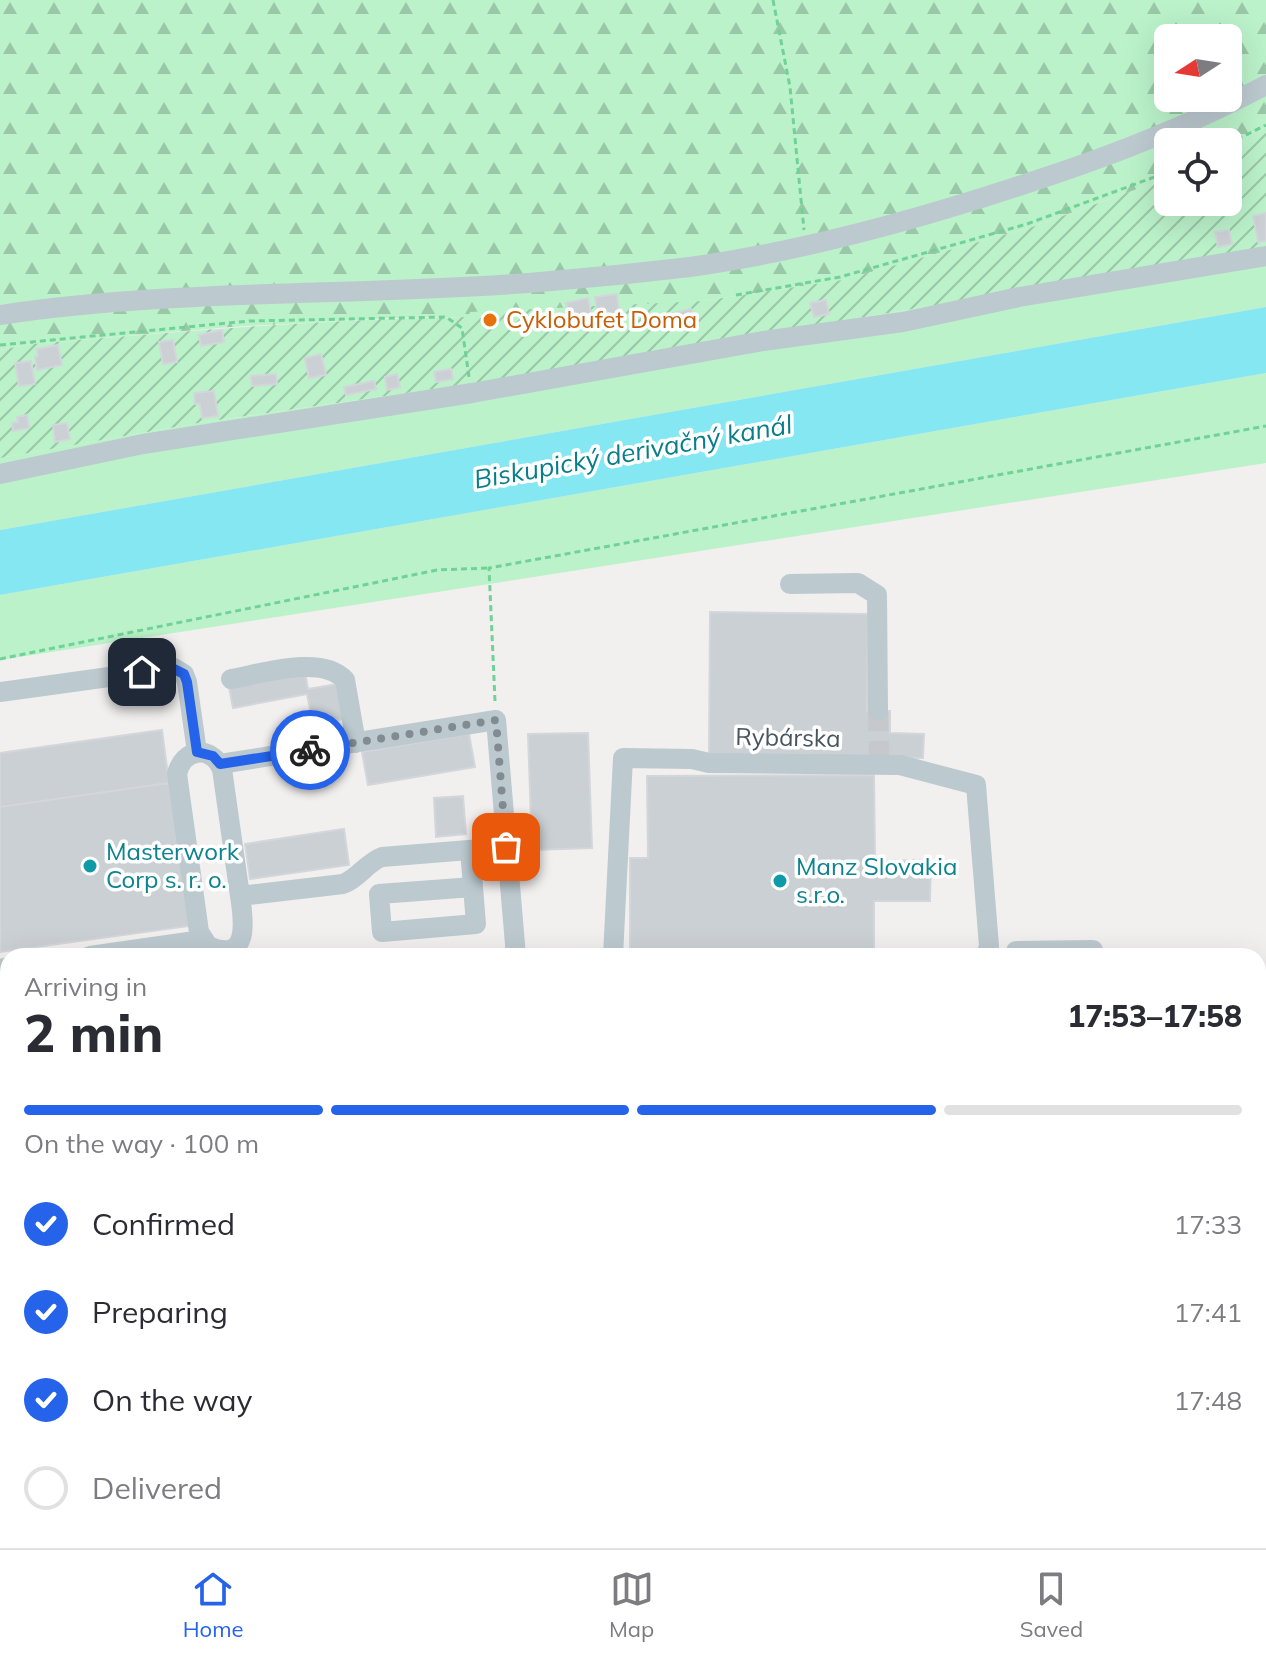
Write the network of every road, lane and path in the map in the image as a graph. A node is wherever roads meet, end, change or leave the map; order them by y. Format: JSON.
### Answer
{"nodes":[{"id":1,"x":773,"y":0,"type":"edge"},
{"id":2,"x":1266,"y":85,"type":"edge"},
{"id":3,"x":1266,"y":125,"type":"edge"},
{"id":4,"x":1242,"y":137,"type":"edge"},
{"id":5,"x":1154,"y":177,"type":"edge"},
{"id":6,"x":805,"y":246,"type":"junction"},
{"id":7,"x":1266,"y":256,"type":"edge"},
{"id":8,"x":736,"y":295,"type":"dead end"},
{"id":9,"x":0,"y":315,"type":"edge"},
{"id":10,"x":0,"y":345,"type":"edge"},
{"id":11,"x":472,"y":393,"type":"junction"},
{"id":12,"x":1266,"y":426,"type":"edge"},
{"id":13,"x":0,"y":474,"type":"edge"},
{"id":14,"x":489,"y":568,"type":"junction"},
{"id":15,"x":790,"y":584,"type":"dead end"},
{"id":16,"x":0,"y":659,"type":"edge"},
{"id":17,"x":231,"y":679,"type":"dead end"},
{"id":18,"x":0,"y":692,"type":"edge"},
{"id":19,"x":878,"y":711,"type":"tunnel mouth"},
{"id":20,"x":496,"y":720,"type":"junction"},
{"id":21,"x":356,"y":743,"type":"junction"},
{"id":22,"x":197,"y":752,"type":"junction"},
{"id":23,"x":220,"y":764,"type":"junction"},
{"id":24,"x":506,"y":847,"type":"junction"},
{"id":25,"x":470,"y":850,"type":"junction"},
{"id":26,"x":473,"y":887,"type":"junction"},
{"id":27,"x":240,"y":896,"type":"junction"},
{"id":28,"x":202,"y":940,"type":"junction"},
{"id":29,"x":146,"y":948,"type":"edge"},
{"id":30,"x":213,"y":948,"type":"edge"},
{"id":31,"x":232,"y":948,"type":"edge"},
{"id":32,"x":515,"y":948,"type":"edge"},
{"id":33,"x":613,"y":948,"type":"edge"},
{"id":34,"x":988,"y":948,"type":"edge"}],
"edges":[{"from":1,"to":6,"type":"path"},
{"from":2,"to":6,"type":"lane"},
{"from":3,"to":4,"type":"path"},
{"from":5,"to":8,"type":"path"},
{"from":6,"to":9,"type":"lane"},
{"from":7,"to":11,"type":"lane"},
{"from":10,"to":11,"type":"path"},
{"from":11,"to":13,"type":"lane"},
{"from":12,"to":14,"type":"path"},
{"from":14,"to":16,"type":"path"},
{"from":14,"to":20,"type":"path"},
{"from":15,"to":19,"type":"lane"},
{"from":17,"to":21,"type":"lane"},
{"from":18,"to":22,"type":"lane"},
{"from":20,"to":21,"type":"lane"},
{"from":20,"to":24,"type":"lane"},
{"from":21,"to":23,"type":"lane"},
{"from":22,"to":23,"type":"lane"},
{"from":22,"to":28,"type":"lane"},
{"from":23,"to":27,"type":"lane"},
{"from":24,"to":25,"type":"lane"},
{"from":24,"to":32,"type":"lane"},
{"from":25,"to":26,"type":"lane"},
{"from":25,"to":27,"type":"lane"},
{"from":26,"to":26,"type":"lane"},
{"from":27,"to":31,"type":"lane"},
{"from":28,"to":29,"type":"lane"},
{"from":28,"to":30,"type":"lane"},
{"from":33,"to":34,"type":"lane","name":"Rybárska"}]}
